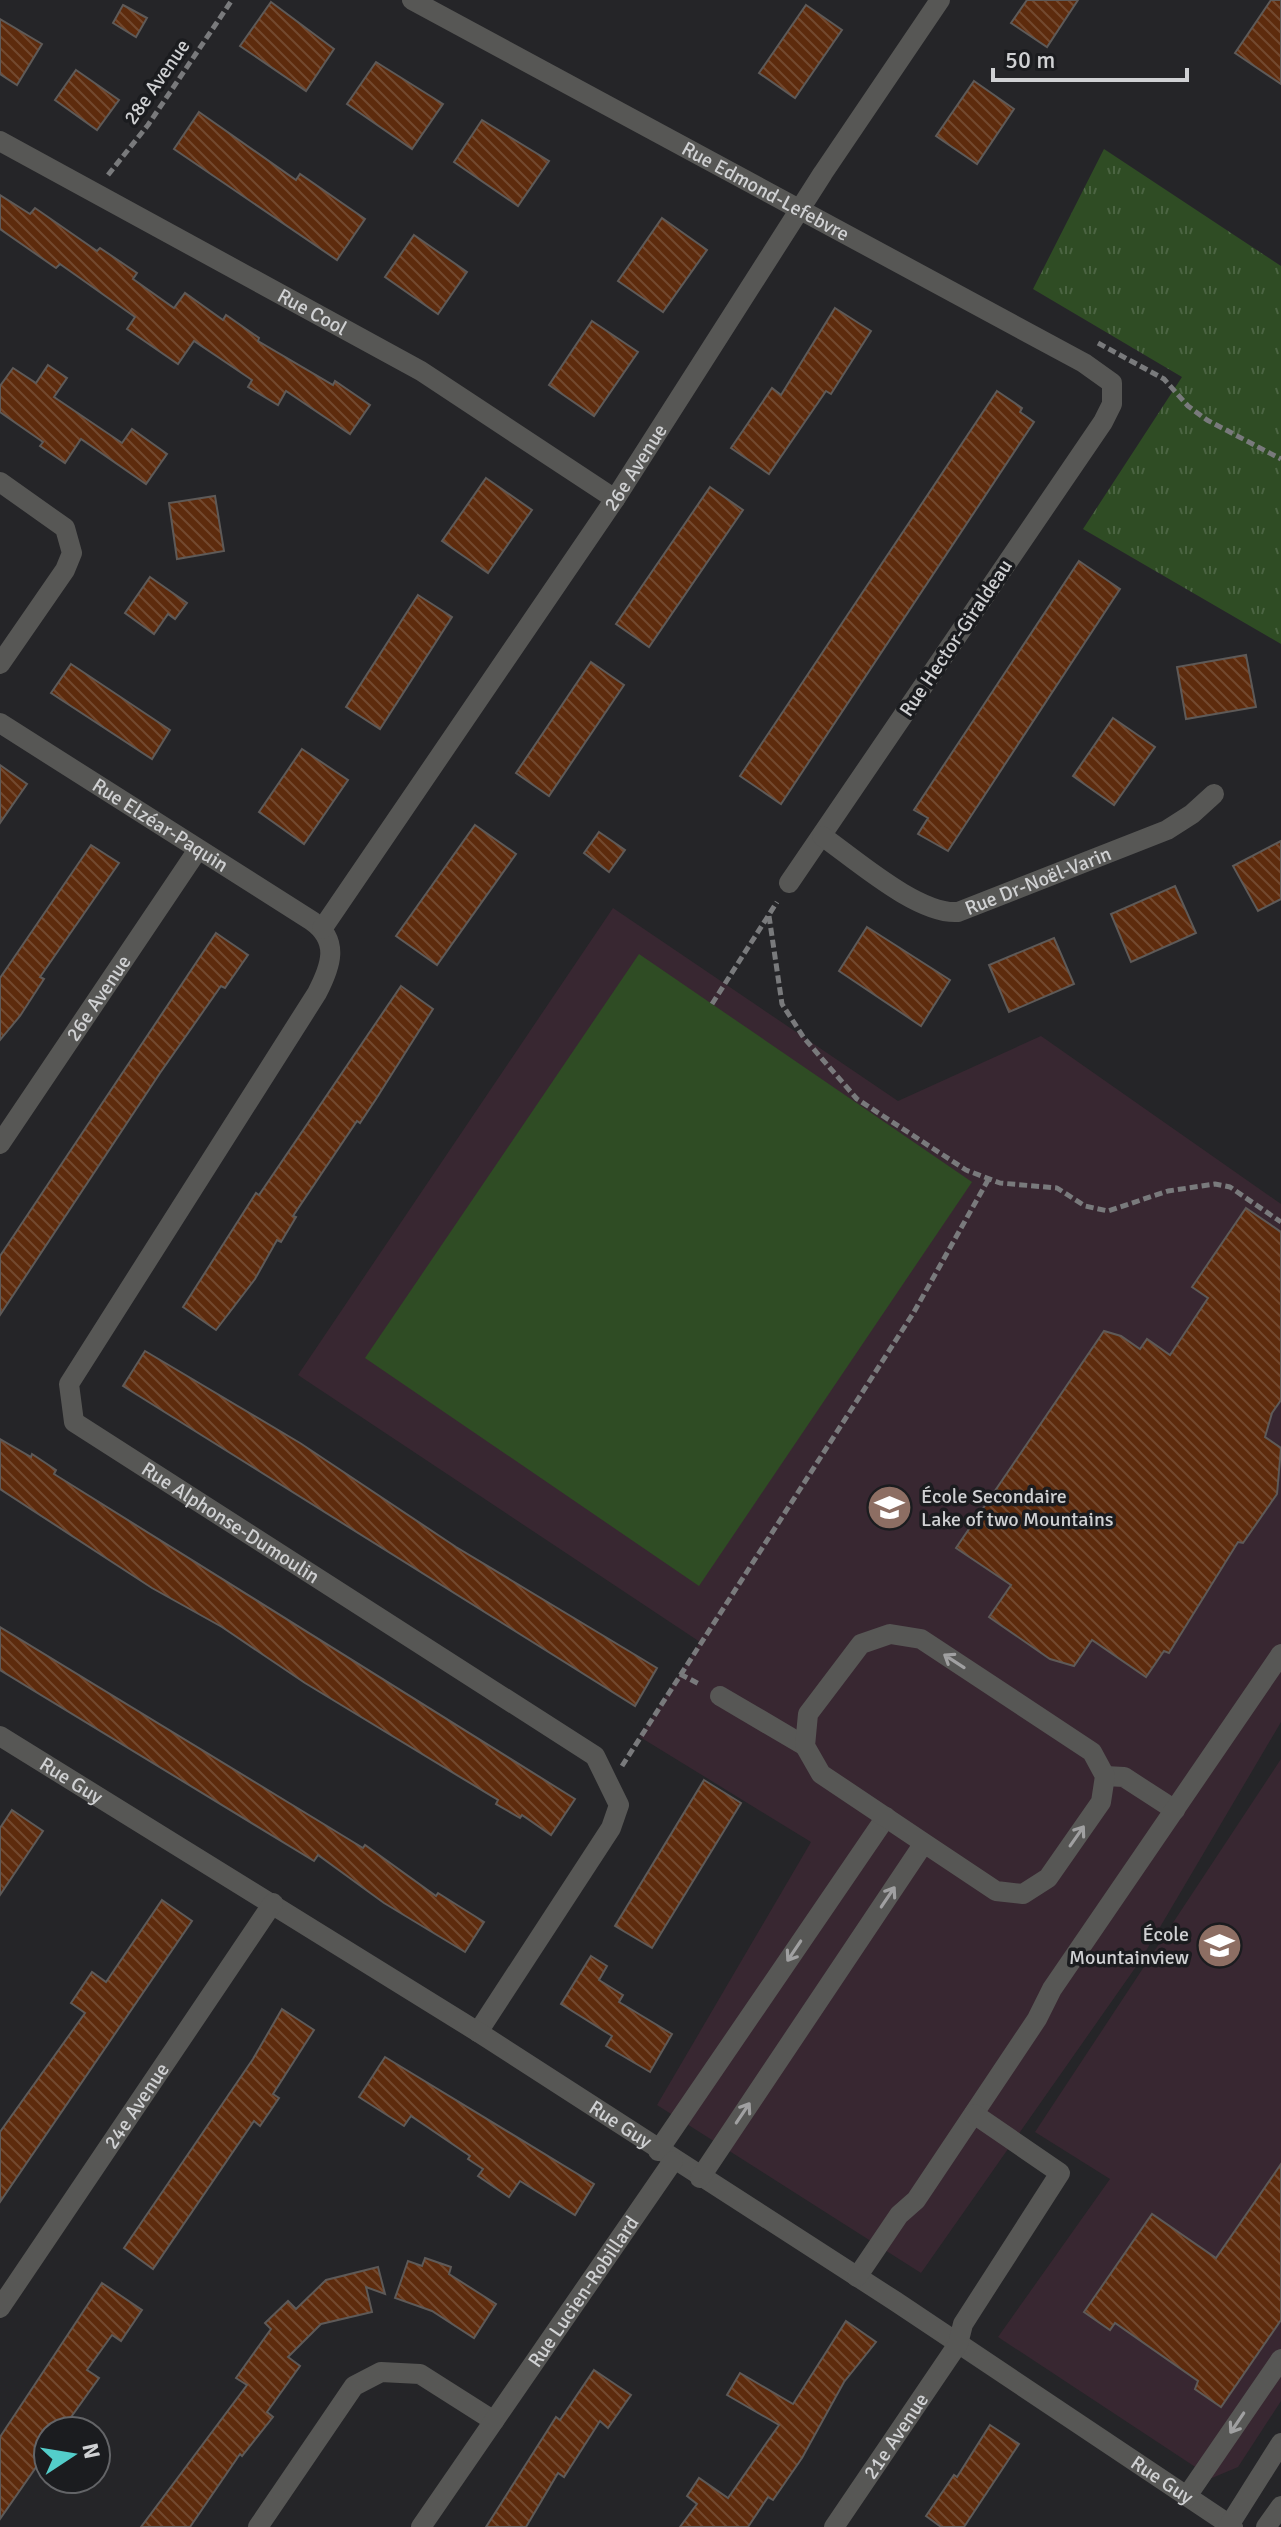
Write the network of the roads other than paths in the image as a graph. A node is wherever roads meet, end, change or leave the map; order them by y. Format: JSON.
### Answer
{"nodes":[{"id":1,"x":412,"y":0,"type":"edge"},
{"id":2,"x":940,"y":0,"type":"edge"},
{"id":3,"x":0,"y":141,"type":"edge"},
{"id":4,"x":799,"y":210,"type":"junction"},
{"id":5,"x":1114,"y":388,"type":"joint"},
{"id":6,"x":0,"y":482,"type":"edge"},
{"id":7,"x":615,"y":499,"type":"junction"},
{"id":8,"x":0,"y":664,"type":"edge"},
{"id":9,"x":0,"y":723,"type":"edge"},
{"id":10,"x":1214,"y":794,"type":"dead end"},
{"id":11,"x":822,"y":836,"type":"junction"},
{"id":12,"x":197,"y":851,"type":"junction"},
{"id":13,"x":785,"y":889,"type":"road end"},
{"id":14,"x":322,"y":929,"type":"junction"},
{"id":15,"x":0,"y":1144,"type":"edge"},
{"id":16,"x":1281,"y":1654,"type":"edge"},
{"id":17,"x":720,"y":1696,"type":"dead end"},
{"id":18,"x":0,"y":1736,"type":"edge"},
{"id":19,"x":805,"y":1746,"type":"junction"},
{"id":20,"x":1105,"y":1776,"type":"junction"},
{"id":21,"x":1175,"y":1810,"type":"junction"},
{"id":22,"x":886,"y":1817,"type":"junction"},
{"id":23,"x":924,"y":1843,"type":"junction"},
{"id":24,"x":273,"y":1903,"type":"junction"},
{"id":25,"x":478,"y":2032,"type":"junction"},
{"id":26,"x":974,"y":2114,"type":"junction"},
{"id":27,"x":666,"y":2156,"type":"junction"},
{"id":28,"x":700,"y":2178,"type":"junction"},
{"id":29,"x":857,"y":2277,"type":"junction"},
{"id":30,"x":0,"y":2308,"type":"edge"},
{"id":31,"x":958,"y":2344,"type":"junction"},
{"id":32,"x":1281,"y":2359,"type":"edge"},
{"id":33,"x":494,"y":2421,"type":"junction"},
{"id":34,"x":1281,"y":2443,"type":"edge"},
{"id":35,"x":1187,"y":2496,"type":"junction"},
{"id":36,"x":1281,"y":2506,"type":"edge"},
{"id":37,"x":1230,"y":2526,"type":"edge"},
{"id":38,"x":258,"y":2527,"type":"edge"},
{"id":39,"x":421,"y":2527,"type":"edge"},
{"id":40,"x":834,"y":2527,"type":"edge"},
{"id":41,"x":1266,"y":2527,"type":"edge"}],
"edges":[{"from":1,"to":4,"type":"street","name":"Rue Edmond-Lefebvre"},
{"from":2,"to":4,"type":"street","name":"26e Avenue"},
{"from":3,"to":7,"type":"street","name":"Rue Cool"},
{"from":4,"to":5,"type":"street","name":"Rue Edmond-Lefebvre"},
{"from":4,"to":7,"type":"street","name":"26e Avenue"},
{"from":5,"to":11,"type":"street","name":"Rue Hector-Giraldeau"},
{"from":6,"to":8,"type":"street"},
{"from":7,"to":14,"type":"street","name":"26e Avenue"},
{"from":9,"to":12,"type":"street","name":"Rue Elzéar-Paquin"},
{"from":10,"to":11,"type":"street","name":"Rue Dr-Noël-Varin"},
{"from":11,"to":13,"type":"street","name":"Rue Hector-Giraldeau"},
{"from":12,"to":14,"type":"street","name":"Rue Elzéar-Paquin"},
{"from":12,"to":15,"type":"street","name":"26e Avenue"},
{"from":14,"to":25,"type":"street","name":"Rue Alphonse-Dumoulin"},
{"from":16,"to":21,"type":"street"},
{"from":17,"to":19,"type":"street"},
{"from":18,"to":24,"type":"street","name":"Rue Guy"},
{"from":20,"to":19,"type":"street","one_way":true},
{"from":19,"to":22,"type":"street"},
{"from":20,"to":21,"type":"street"},
{"from":23,"to":20,"type":"street","one_way":true},
{"from":21,"to":26,"type":"street"},
{"from":22,"to":23,"type":"street"},
{"from":22,"to":27,"type":"street","name":"Rue Lucien-Robillard","one_way":true},
{"from":28,"to":23,"type":"street","one_way":true},
{"from":24,"to":25,"type":"street","name":"Rue Guy"},
{"from":24,"to":30,"type":"street","name":"24e Avenue"},
{"from":25,"to":27,"type":"street","name":"Rue Guy"},
{"from":26,"to":29,"type":"street"},
{"from":26,"to":31,"type":"street","name":"21e Avenue"},
{"from":27,"to":28,"type":"street","name":"Rue Guy"},
{"from":27,"to":33,"type":"street","name":"Rue Lucien-Robillard"},
{"from":28,"to":29,"type":"street","name":"Rue Guy"},
{"from":29,"to":31,"type":"street","name":"Rue Guy"},
{"from":31,"to":35,"type":"street","name":"Rue Guy"},
{"from":31,"to":40,"type":"street","name":"21e Avenue"},
{"from":32,"to":35,"type":"street","one_way":true},
{"from":33,"to":38,"type":"street"},
{"from":33,"to":39,"type":"street","name":"Rue Lucien-Robillard"},
{"from":34,"to":37,"type":"street"},
{"from":35,"to":37,"type":"street","name":"Rue Guy"},
{"from":36,"to":41,"type":"street"}]}
